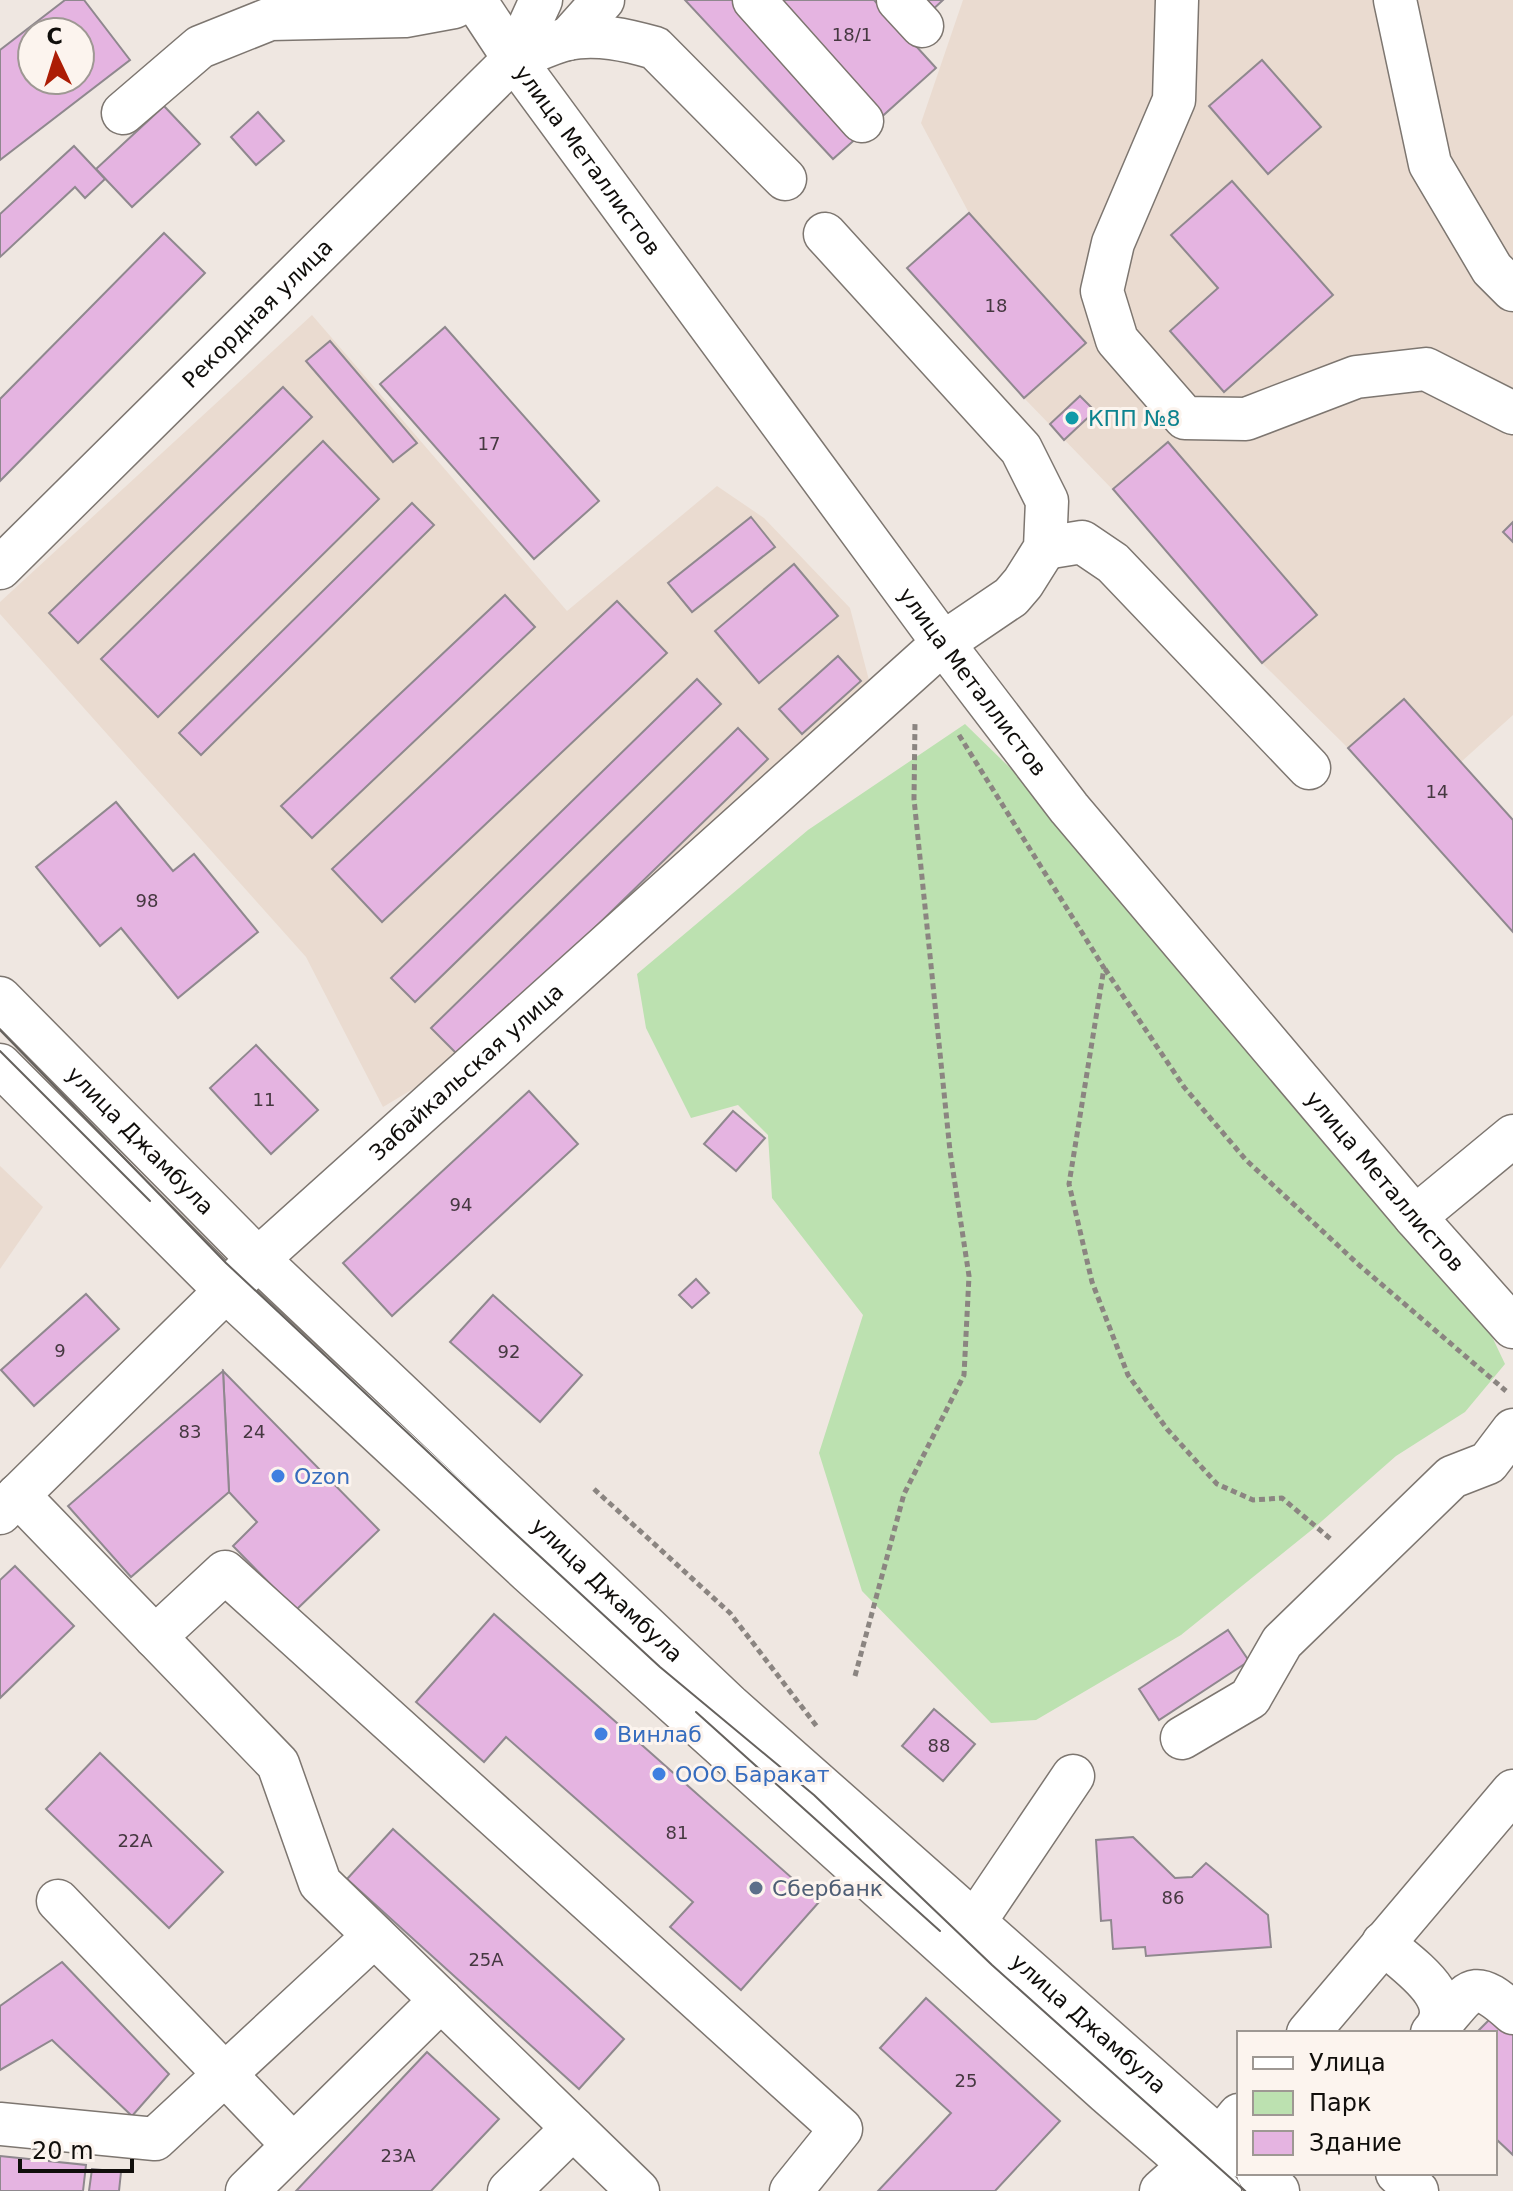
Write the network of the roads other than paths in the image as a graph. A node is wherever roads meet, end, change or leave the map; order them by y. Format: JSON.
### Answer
{"nodes":[{"id":1,"x":467,"y":0,"type":"edge"},
{"id":2,"x":475,"y":0,"type":"edge"},
{"id":3,"x":603,"y":0,"type":"edge"},
{"id":4,"x":754,"y":0,"type":"edge"},
{"id":5,"x":1177,"y":0,"type":"edge"},
{"id":6,"x":1395,"y":0,"type":"edge"},
{"id":7,"x":536,"y":4,"type":"edge"},
{"id":8,"x":356,"y":8,"type":"edge"},
{"id":9,"x":568,"y":39,"type":"junction"},
{"id":10,"x":514,"y":59,"type":"junction"},
{"id":11,"x":123,"y":113,"type":"dead end"},
{"id":12,"x":862,"y":121,"type":"dead end"},
{"id":13,"x":785,"y":179,"type":"dead end"},
{"id":14,"x":825,"y":234,"type":"dead end"},
{"id":15,"x":1513,"y":290,"type":"edge"},
{"id":16,"x":1513,"y":413,"type":"edge"},
{"id":17,"x":1045,"y":548,"type":"junction"},
{"id":18,"x":0,"y":568,"type":"edge"},
{"id":19,"x":933,"y":652,"type":"junction"},
{"id":20,"x":1309,"y":768,"type":"dead end"},
{"id":21,"x":0,"y":998,"type":"edge"},
{"id":22,"x":0,"y":1065,"type":"edge"},
{"id":23,"x":1513,"y":1136,"type":"edge"},
{"id":24,"x":1415,"y":1217,"type":"junction"},
{"id":25,"x":258,"y":1259,"type":"junction"},
{"id":26,"x":226,"y":1291,"type":"junction"},
{"id":27,"x":1513,"y":1327,"type":"edge"},
{"id":28,"x":1513,"y":1430,"type":"edge"},
{"id":29,"x":9,"y":1504,"type":"edge"},
{"id":30,"x":155,"y":1637,"type":"junction"},
{"id":31,"x":1182,"y":1738,"type":"dead end"},
{"id":32,"x":1073,"y":1776,"type":"dead end"},
{"id":33,"x":1511,"y":1798,"type":"edge"},
{"id":34,"x":58,"y":1901,"type":"dead end"},
{"id":35,"x":974,"y":1923,"type":"junction"},
{"id":36,"x":374,"y":1936,"type":"junction"},
{"id":37,"x":1383,"y":1943,"type":"junction"},
{"id":38,"x":441,"y":2000,"type":"junction"},
{"id":39,"x":1513,"y":2013,"type":"edge"},
{"id":40,"x":1435,"y":2030,"type":"edge"},
{"id":41,"x":1310,"y":2031,"type":"edge"},
{"id":42,"x":224,"y":2075,"type":"junction"},
{"id":43,"x":0,"y":2124,"type":"edge"},
{"id":44,"x":573,"y":2128,"type":"junction"},
{"id":45,"x":293,"y":2145,"type":"junction"},
{"id":46,"x":1212,"y":2159,"type":"edge"},
{"id":47,"x":1260,"y":2175,"type":"edge"},
{"id":48,"x":1399,"y":2175,"type":"edge"},
{"id":49,"x":247,"y":2191,"type":"edge"},
{"id":50,"x":509,"y":2191,"type":"edge"},
{"id":51,"x":638,"y":2191,"type":"edge"},
{"id":52,"x":791,"y":2191,"type":"edge"},
{"id":53,"x":1278,"y":2191,"type":"edge"},
{"id":54,"x":1417,"y":2191,"type":"edge"}],
"edges":[{"from":1,"to":8,"type":"street"},
{"from":2,"to":10,"type":"street","name":"улица Металлистов"},
{"from":3,"to":9,"type":"street"},
{"from":4,"to":12,"type":"street"},
{"from":5,"to":16,"type":"street"},
{"from":6,"to":15,"type":"street"},
{"from":7,"to":10,"type":"street"},
{"from":8,"to":11,"type":"street"},
{"from":9,"to":10,"type":"street"},
{"from":9,"to":13,"type":"street"},
{"from":10,"to":18,"type":"street","name":"Рекордная улица"},
{"from":10,"to":19,"type":"street","name":"улица Металлистов"},
{"from":14,"to":17,"type":"street"},
{"from":17,"to":19,"type":"street","name":"Забайкальская улица"},
{"from":17,"to":20,"type":"street"},
{"from":19,"to":24,"type":"street","name":"улица Металлистов"},
{"from":19,"to":25,"type":"street","name":"Забайкальская улица"},
{"from":21,"to":25,"type":"street","name":"улица Джамбула"},
{"from":22,"to":26,"type":"street","name":"улица Джамбула"},
{"from":23,"to":24,"type":"street"},
{"from":24,"to":27,"type":"street","name":"улица Металлистов"},
{"from":25,"to":26,"type":"street","name":"Забайкальская улица"},
{"from":25,"to":35,"type":"street","name":"улица Джамбула"},
{"from":26,"to":29,"type":"street","name":"Забайкальская улица"},
{"from":26,"to":46,"type":"street","name":"улица Джамбула"},
{"from":28,"to":31,"type":"street"},
{"from":29,"to":30,"type":"street"},
{"from":30,"to":36,"type":"street"},
{"from":30,"to":52,"type":"street"},
{"from":32,"to":35,"type":"street"},
{"from":33,"to":37,"type":"street"},
{"from":34,"to":42,"type":"street"},
{"from":35,"to":46,"type":"street","name":"улица Джамбула"},
{"from":36,"to":38,"type":"street"},
{"from":36,"to":42,"type":"street"},
{"from":37,"to":40,"type":"street"},
{"from":37,"to":41,"type":"street"},
{"from":38,"to":44,"type":"street"},
{"from":38,"to":45,"type":"street"},
{"from":39,"to":40,"type":"street"},
{"from":42,"to":43,"type":"street"},
{"from":42,"to":45,"type":"street"},
{"from":44,"to":50,"type":"street"},
{"from":44,"to":51,"type":"street"},
{"from":45,"to":49,"type":"street"},
{"from":47,"to":53,"type":"street"},
{"from":48,"to":54,"type":"street"}]}
